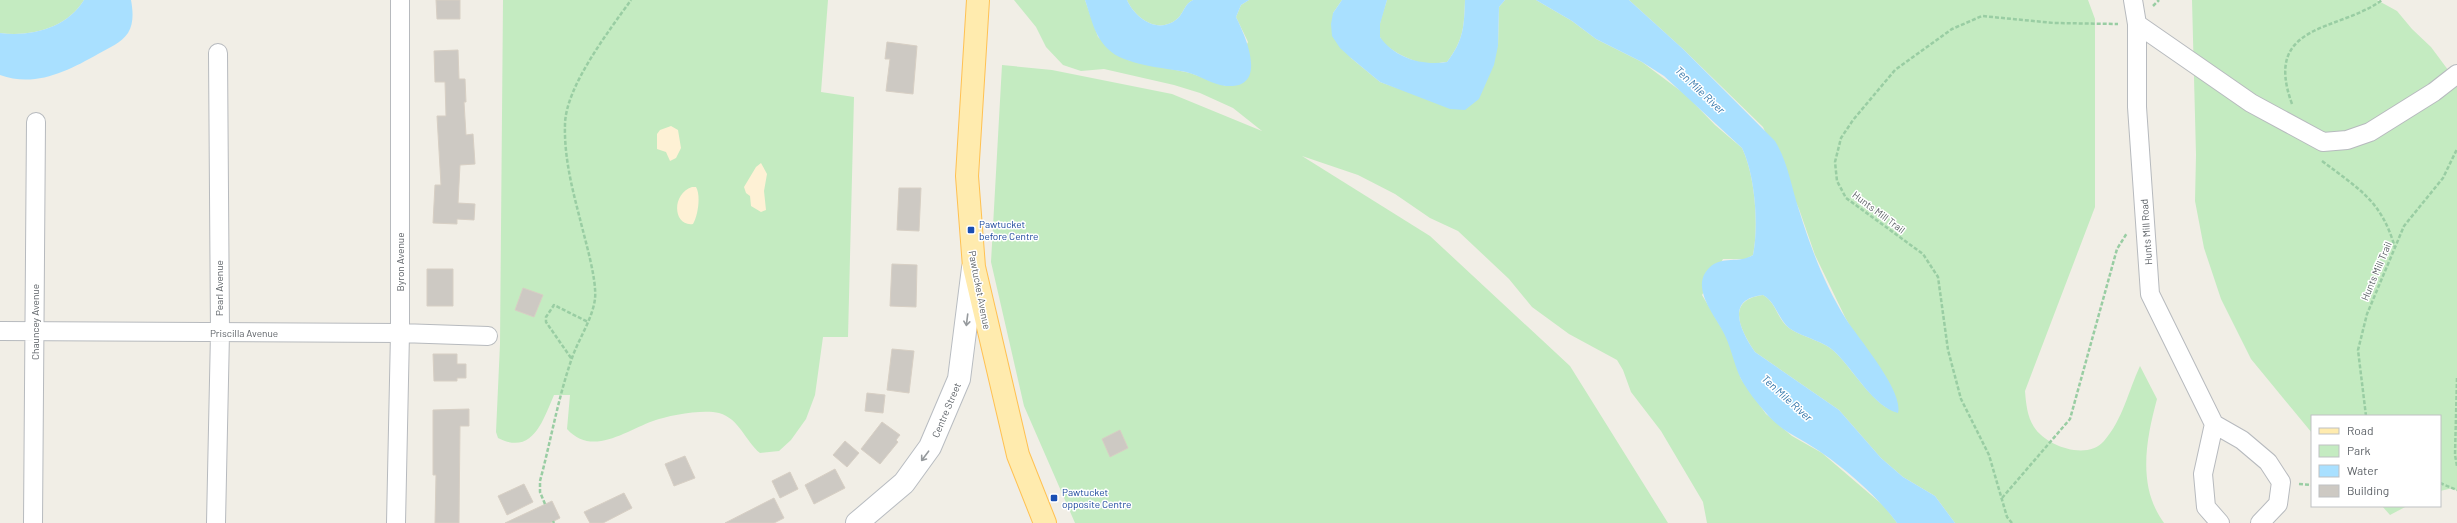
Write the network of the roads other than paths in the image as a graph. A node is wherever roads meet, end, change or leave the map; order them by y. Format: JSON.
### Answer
{"nodes":[{"id":1,"x":400,"y":0,"type":"edge"},
{"id":2,"x":978,"y":0,"type":"edge"},
{"id":3,"x":2133,"y":0,"type":"edge"},
{"id":4,"x":2137,"y":24,"type":"junction"},
{"id":5,"x":218,"y":53,"type":"dead end"},
{"id":6,"x":2457,"y":74,"type":"edge"},
{"id":7,"x":36,"y":122,"type":"dead end"},
{"id":8,"x":974,"y":267,"type":"junction"},
{"id":9,"x":0,"y":331,"type":"edge"},
{"id":10,"x":35,"y":332,"type":"junction"},
{"id":11,"x":220,"y":333,"type":"junction"},
{"id":12,"x":400,"y":333,"type":"junction"},
{"id":13,"x":488,"y":336,"type":"dead end"},
{"id":14,"x":2214,"y":424,"type":"junction"},
{"id":15,"x":33,"y":523,"type":"edge"},
{"id":16,"x":216,"y":523,"type":"edge"},
{"id":17,"x":396,"y":523,"type":"edge"},
{"id":18,"x":857,"y":523,"type":"edge"},
{"id":19,"x":1046,"y":523,"type":"edge"},
{"id":20,"x":2220,"y":523,"type":"edge"},
{"id":21,"x":2260,"y":523,"type":"edge"}],
"edges":[{"from":1,"to":12,"type":"street","name":"Byron Avenue"},
{"from":2,"to":8,"type":"main road","name":"Pawtucket Avenue"},
{"from":3,"to":4,"type":"street","name":"Hunts Mill Road"},
{"from":4,"to":6,"type":"street"},
{"from":4,"to":14,"type":"street","name":"Hunts Mill Road"},
{"from":5,"to":11,"type":"street","name":"Pearl Avenue"},
{"from":7,"to":10,"type":"street","name":"Chauncey Avenue"},
{"from":8,"to":18,"type":"main road","name":"Centre Street","one_way":true},
{"from":8,"to":19,"type":"main road","name":"Pawtucket Avenue"},
{"from":9,"to":10,"type":"street","name":"Priscilla Avenue"},
{"from":10,"to":11,"type":"street","name":"Priscilla Avenue"},
{"from":10,"to":15,"type":"street","name":"Chauncey Avenue"},
{"from":11,"to":12,"type":"street","name":"Priscilla Avenue"},
{"from":11,"to":16,"type":"street","name":"Pearl Avenue"},
{"from":12,"to":13,"type":"street","name":"Priscilla Avenue"},
{"from":12,"to":17,"type":"street","name":"Byron Avenue"},
{"from":14,"to":20,"type":"street"},
{"from":14,"to":21,"type":"street"}]}
